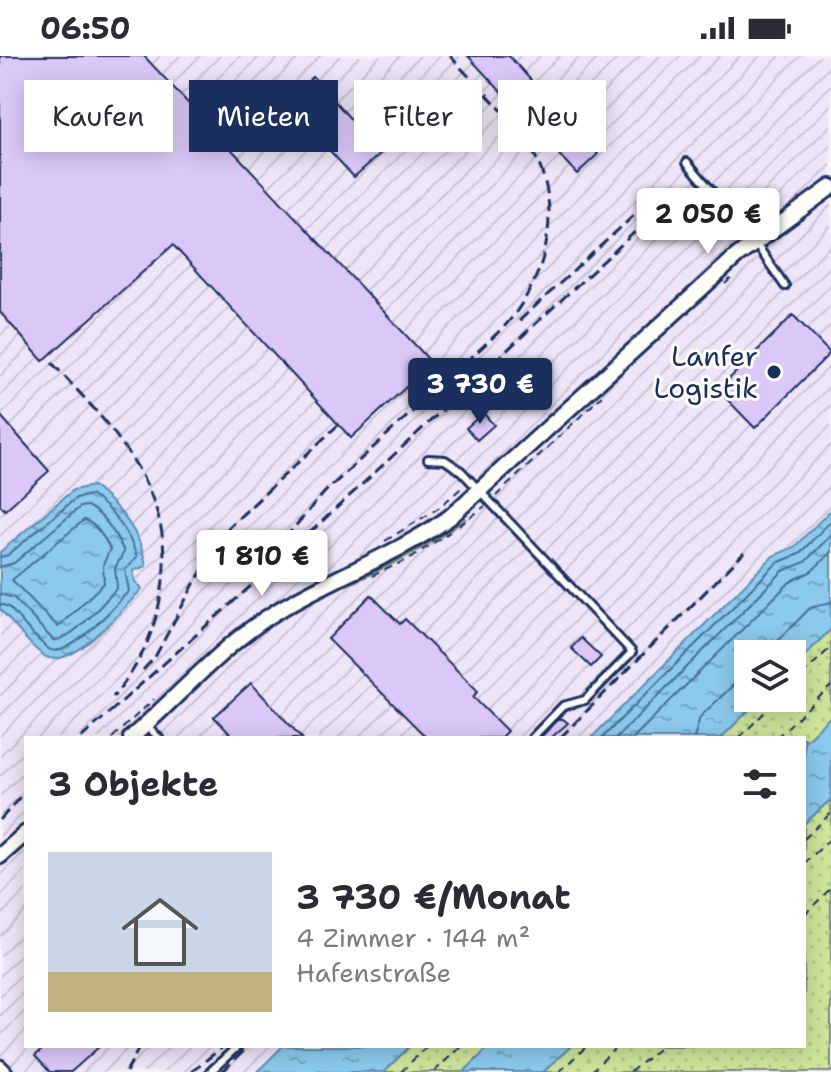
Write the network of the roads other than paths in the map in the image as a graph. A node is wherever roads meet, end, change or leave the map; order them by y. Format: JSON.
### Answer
{"nodes":[{"id":1,"x":687,"y":162,"type":"dead end"},
{"id":2,"x":831,"y":187,"type":"edge"},
{"id":3,"x":754,"y":241,"type":"junction"},
{"id":4,"x":785,"y":286,"type":"dead end"},
{"id":5,"x":428,"y":459,"type":"dead end"},
{"id":6,"x":476,"y":486,"type":"junction"},
{"id":7,"x":146,"y":725,"type":"junction"},
{"id":8,"x":133,"y":736,"type":"edge"},
{"id":9,"x":157,"y":736,"type":"edge"},
{"id":10,"x":534,"y":736,"type":"edge"},
{"id":11,"x":24,"y":835,"type":"edge"},
{"id":12,"x":0,"y":856,"type":"edge"},
{"id":13,"x":236,"y":1048,"type":"edge"},
{"id":14,"x":0,"y":1066,"type":"edge"},
{"id":15,"x":6,"y":1072,"type":"edge"},
{"id":16,"x":210,"y":1072,"type":"edge"}],
"edges":[{"from":1,"to":3,"type":"lane"},
{"from":2,"to":3,"type":"street"},
{"from":3,"to":4,"type":"lane"},
{"from":3,"to":6,"type":"street"},
{"from":5,"to":6,"type":"lane"},
{"from":6,"to":7,"type":"street"},
{"from":6,"to":10,"type":"lane"},
{"from":7,"to":8,"type":"street"},
{"from":7,"to":9,"type":"lane"},
{"from":11,"to":12,"type":"street"},
{"from":13,"to":16,"type":"lane"},
{"from":14,"to":15,"type":"street"}]}
